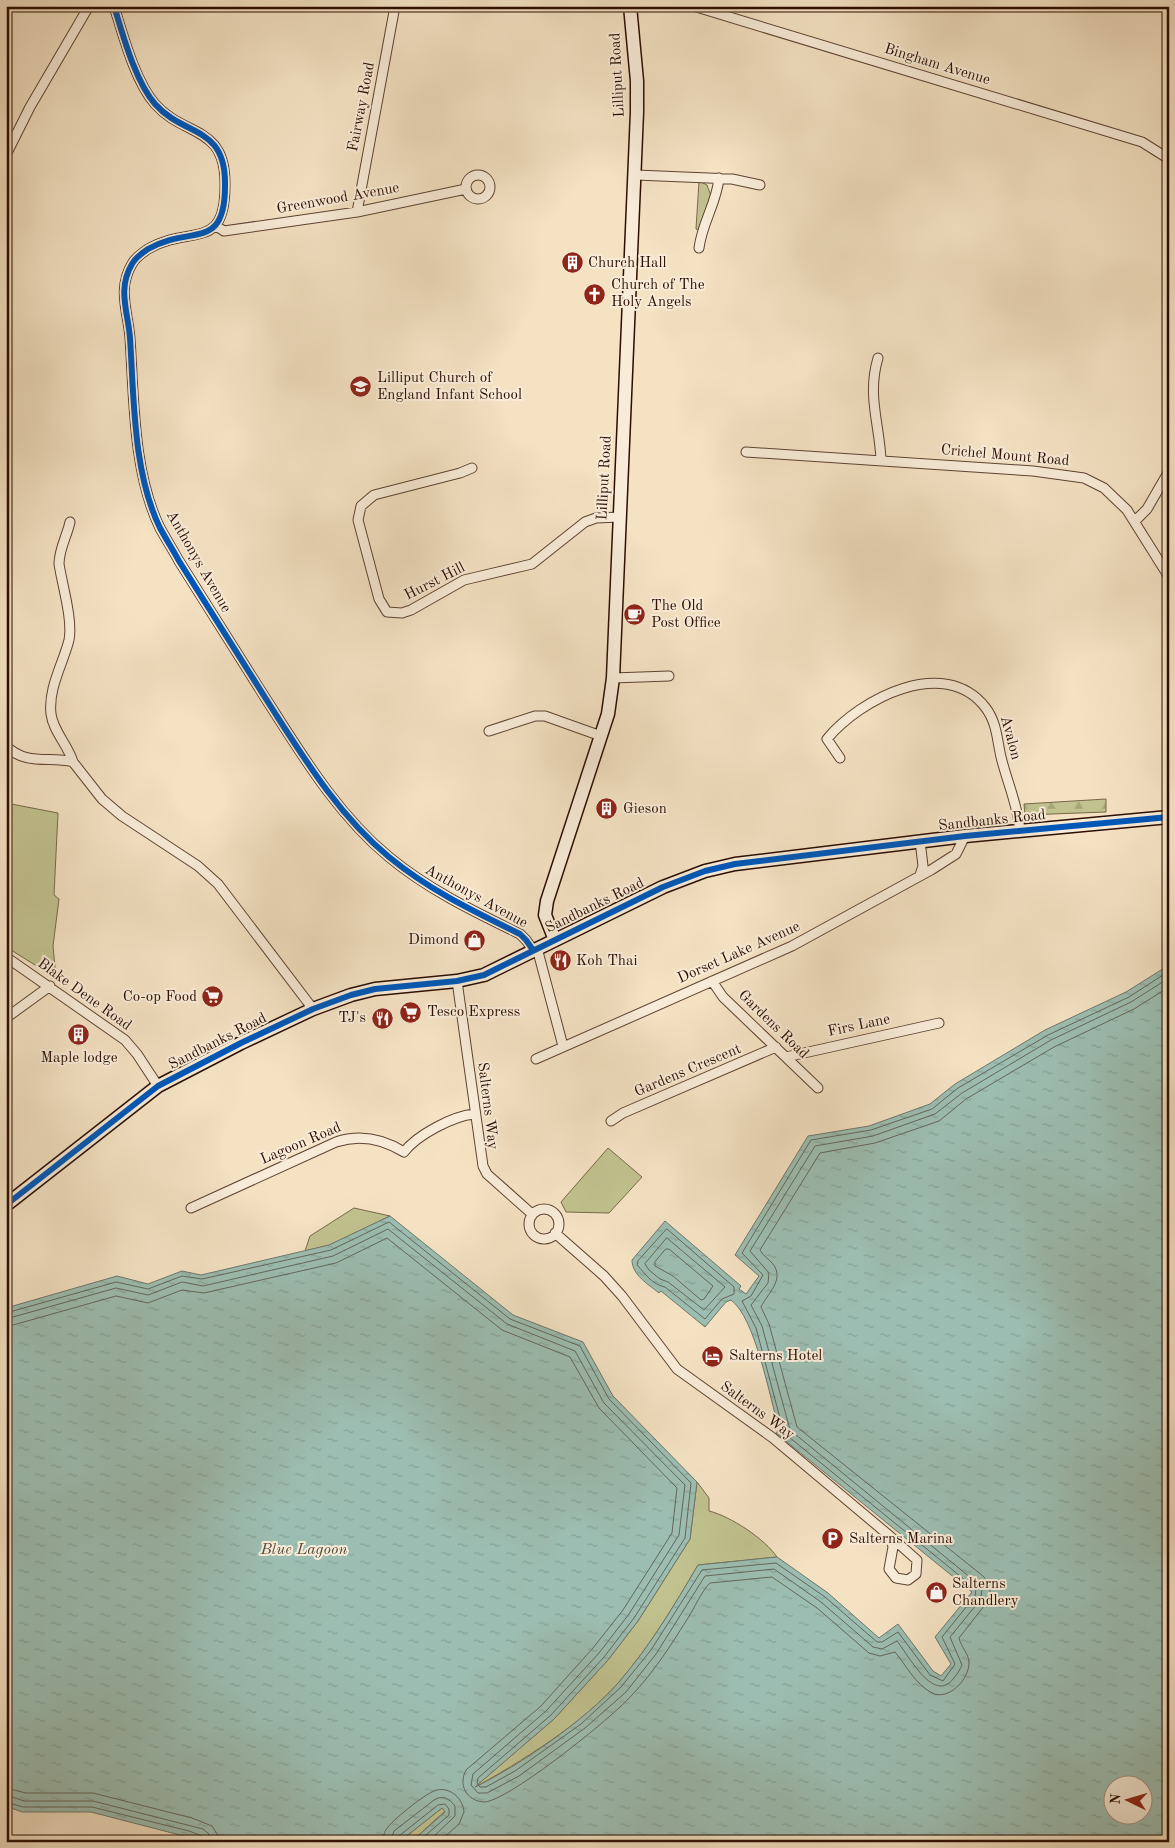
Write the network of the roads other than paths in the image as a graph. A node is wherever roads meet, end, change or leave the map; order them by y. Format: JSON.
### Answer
{"nodes":[{"id":1,"x":89,"y":6,"type":"edge"},
{"id":2,"x":114,"y":6,"type":"edge"},
{"id":3,"x":395,"y":6,"type":"edge"},
{"id":4,"x":630,"y":6,"type":"edge"},
{"id":5,"x":693,"y":6,"type":"edge"},
{"id":6,"x":6,"y":154,"type":"edge"},
{"id":7,"x":1169,"y":159,"type":"edge"},
{"id":8,"x":636,"y":174,"type":"junction"},
{"id":9,"x":719,"y":178,"type":"junction"},
{"id":10,"x":760,"y":185,"type":"dead end"},
{"id":11,"x":466,"y":189,"type":"dead end"},
{"id":12,"x":357,"y":212,"type":"junction"},
{"id":13,"x":216,"y":226,"type":"junction"},
{"id":14,"x":699,"y":248,"type":"dead end"},
{"id":15,"x":878,"y":358,"type":"dead end"},
{"id":16,"x":746,"y":452,"type":"dead end"},
{"id":17,"x":880,"y":459,"type":"junction"},
{"id":18,"x":472,"y":468,"type":"dead end"},
{"id":19,"x":1169,"y":471,"type":"edge"},
{"id":20,"x":620,"y":517,"type":"junction"},
{"id":21,"x":1135,"y":521,"type":"junction"},
{"id":22,"x":70,"y":522,"type":"dead end"},
{"id":23,"x":1169,"y":577,"type":"edge"},
{"id":24,"x":669,"y":676,"type":"dead end"},
{"id":25,"x":614,"y":678,"type":"junction"},
{"id":26,"x":489,"y":731,"type":"dead end"},
{"id":27,"x":601,"y":736,"type":"junction"},
{"id":28,"x":6,"y":746,"type":"edge"},
{"id":29,"x":840,"y":758,"type":"dead end"},
{"id":30,"x":74,"y":762,"type":"junction"},
{"id":31,"x":1169,"y":817,"type":"edge"},
{"id":32,"x":1020,"y":831,"type":"junction"},
{"id":33,"x":964,"y":836,"type":"junction"},
{"id":34,"x":920,"y":841,"type":"junction"},
{"id":35,"x":920,"y":874,"type":"junction"},
{"id":36,"x":555,"y":940,"type":"junction"},
{"id":37,"x":535,"y":949,"type":"junction"},
{"id":38,"x":6,"y":957,"type":"edge"},
{"id":39,"x":457,"y":981,"type":"junction"},
{"id":40,"x":712,"y":981,"type":"junction"},
{"id":41,"x":50,"y":986,"type":"junction"},
{"id":42,"x":313,"y":1009,"type":"junction"},
{"id":43,"x":6,"y":1018,"type":"edge"},
{"id":44,"x":938,"y":1023,"type":"dead end"},
{"id":45,"x":563,"y":1046,"type":"junction"},
{"id":46,"x":776,"y":1047,"type":"junction"},
{"id":47,"x":786,"y":1057,"type":"junction"},
{"id":48,"x":536,"y":1059,"type":"dead end"},
{"id":49,"x":158,"y":1086,"type":"junction"},
{"id":50,"x":818,"y":1088,"type":"dead end"},
{"id":51,"x":474,"y":1114,"type":"junction"},
{"id":52,"x":611,"y":1121,"type":"dead end"},
{"id":53,"x":6,"y":1205,"type":"edge"},
{"id":54,"x":191,"y":1208,"type":"dead end"},
{"id":55,"x":532,"y":1214,"type":"junction"},
{"id":56,"x":555,"y":1233,"type":"junction"},
{"id":57,"x":891,"y":1537,"type":"junction"}],
"edges":[{"from":1,"to":6,"type":"street"},
{"from":2,"to":13,"type":"street"},
{"from":3,"to":12,"type":"street","name":"Fairway Road"},
{"from":4,"to":8,"type":"main road","name":"Lilliput Road"},
{"from":5,"to":7,"type":"street","name":"Bingham Avenue"},
{"from":8,"to":9,"type":"street"},
{"from":8,"to":20,"type":"main road","name":"Lilliput Road"},
{"from":9,"to":10,"type":"street"},
{"from":9,"to":14,"type":"street"},
{"from":11,"to":12,"type":"street","name":"Greenwood Avenue"},
{"from":12,"to":13,"type":"street","name":"Greenwood Avenue"},
{"from":13,"to":37,"type":"street","name":"Anthonys Avenue"},
{"from":15,"to":17,"type":"street"},
{"from":16,"to":17,"type":"street","name":"Crichel Mount Road"},
{"from":17,"to":21,"type":"street","name":"Crichel Mount Road"},
{"from":18,"to":20,"type":"street","name":"Hurst Hill"},
{"from":19,"to":21,"type":"street"},
{"from":20,"to":25,"type":"main road","name":"Lilliput Road"},
{"from":21,"to":23,"type":"street","name":"Crichel Mount Road"},
{"from":22,"to":30,"type":"street"},
{"from":24,"to":25,"type":"street"},
{"from":25,"to":27,"type":"main road","name":"Lilliput Road"},
{"from":26,"to":27,"type":"street"},
{"from":27,"to":36,"type":"main road","name":"Lilliput Road"},
{"from":28,"to":30,"type":"street"},
{"from":29,"to":32,"type":"street","name":"Avalon"},
{"from":30,"to":42,"type":"street"},
{"from":31,"to":32,"type":"main road","name":"Sandbanks Road"},
{"from":32,"to":33,"type":"main road","name":"Sandbanks Road"},
{"from":33,"to":34,"type":"main road","name":"Sandbanks Road"},
{"from":33,"to":35,"type":"street","name":"Dorset Lake Avenue"},
{"from":34,"to":35,"type":"street"},
{"from":34,"to":36,"type":"main road","name":"Sandbanks Road"},
{"from":35,"to":40,"type":"street","name":"Dorset Lake Avenue"},
{"from":36,"to":37,"type":"main road","name":"Sandbanks Road"},
{"from":37,"to":39,"type":"main road","name":"Sandbanks Road"},
{"from":37,"to":45,"type":"street"},
{"from":38,"to":41,"type":"street","name":"Blake Dene Road"},
{"from":39,"to":42,"type":"main road","name":"Sandbanks Road"},
{"from":39,"to":51,"type":"street","name":"Salterns Way"},
{"from":40,"to":45,"type":"street","name":"Dorset Lake Avenue"},
{"from":40,"to":46,"type":"street","name":"Gardens Road"},
{"from":41,"to":43,"type":"street"},
{"from":41,"to":49,"type":"street","name":"Blake Dene Road"},
{"from":42,"to":49,"type":"main road","name":"Sandbanks Road"},
{"from":44,"to":47,"type":"street","name":"Firs Lane"},
{"from":45,"to":48,"type":"street","name":"Dorset Lake Avenue"},
{"from":46,"to":47,"type":"street","name":"Gardens Road"},
{"from":46,"to":52,"type":"street","name":"Gardens Crescent"},
{"from":47,"to":50,"type":"street","name":"Gardens Road"},
{"from":49,"to":53,"type":"main road","name":"Sandbanks Road"},
{"from":51,"to":54,"type":"street","name":"Lagoon Road"},
{"from":51,"to":55,"type":"street","name":"Salterns Way"},
{"from":55,"to":56,"type":"street"},
{"from":55,"to":56,"type":"street"},
{"from":56,"to":57,"type":"street","name":"Salterns Way"},
{"from":57,"to":57,"type":"street","name":"Salterns Way"}]}
